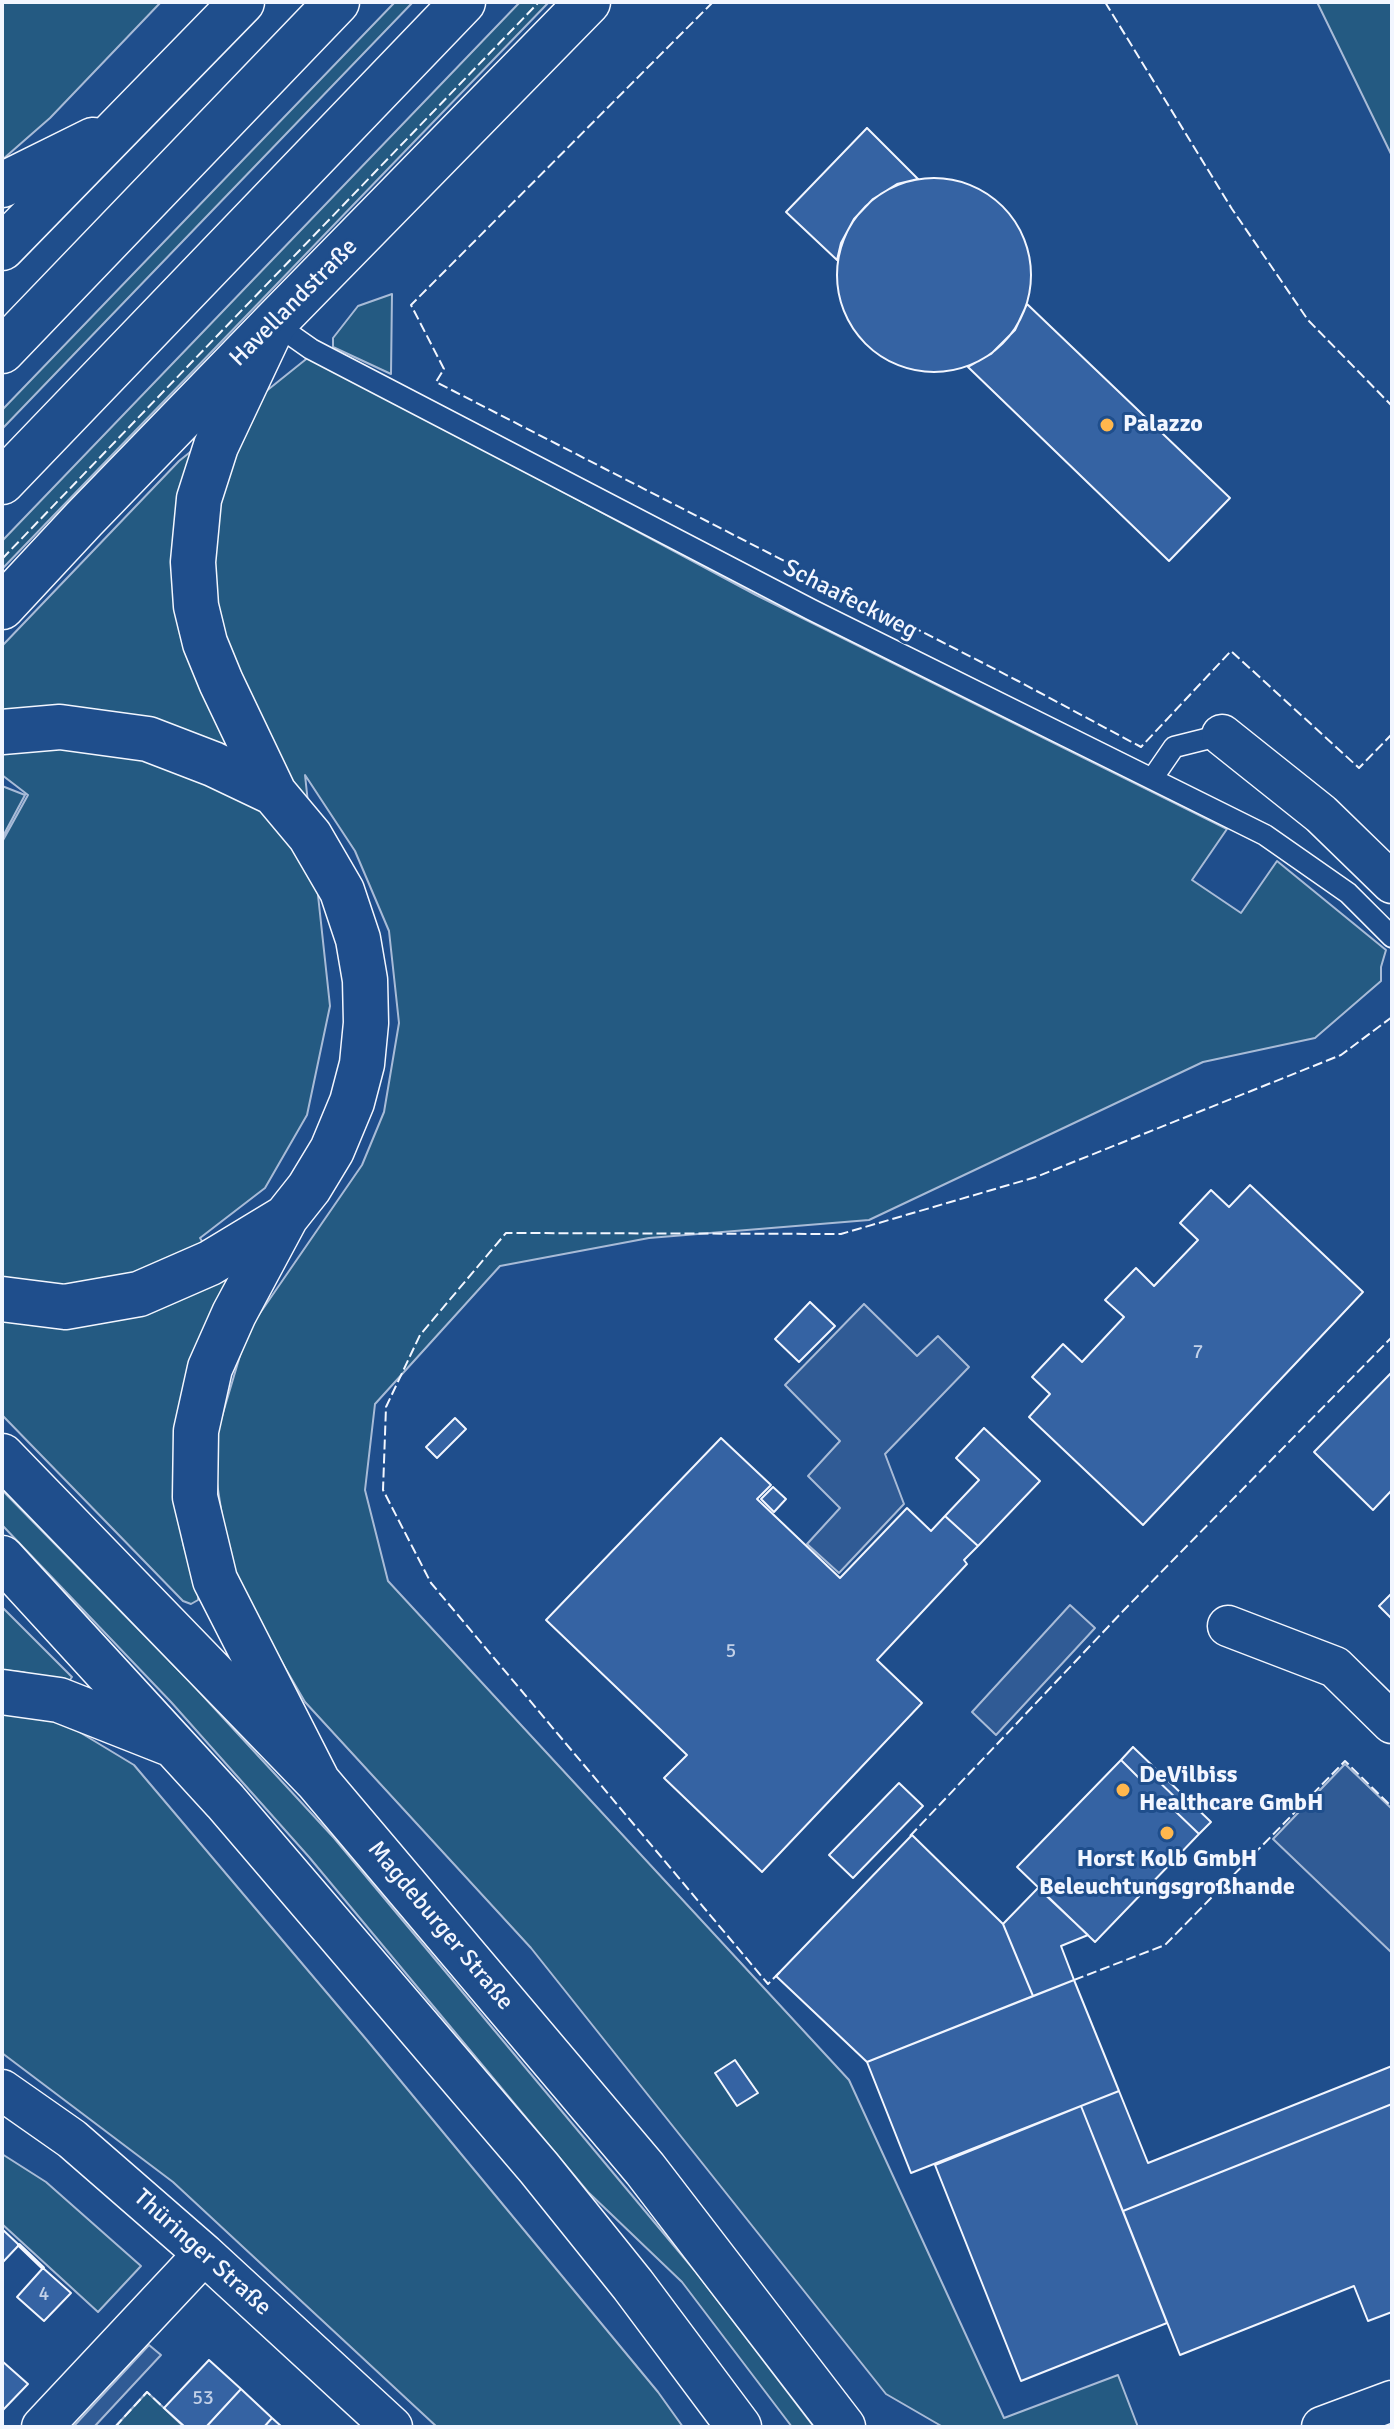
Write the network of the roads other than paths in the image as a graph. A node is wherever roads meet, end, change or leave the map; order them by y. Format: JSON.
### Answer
{"nodes":[{"id":1,"x":242,"y":2,"type":"edge"},
{"id":2,"x":337,"y":2,"type":"edge"},
{"id":3,"x":463,"y":2,"type":"edge"},
{"id":4,"x":588,"y":2,"type":"edge"},
{"id":5,"x":120,"y":127,"type":"junction"},
{"id":6,"x":2,"y":185,"type":"edge"},
{"id":7,"x":2,"y":248,"type":"edge"},
{"id":8,"x":274,"y":323,"type":"junction"},
{"id":9,"x":2,"y":351,"type":"edge"},
{"id":10,"x":2,"y":482,"type":"edge"},
{"id":11,"x":2,"y":607,"type":"edge"},
{"id":12,"x":2,"y":732,"type":"edge"},
{"id":13,"x":1222,"y":735,"type":"joint"},
{"id":14,"x":1152,"y":779,"type":"junction"},
{"id":15,"x":274,"y":793,"type":"junction"},
{"id":16,"x":1392,"y":883,"type":"edge"},
{"id":17,"x":1392,"y":937,"type":"edge"},
{"id":18,"x":286,"y":1217,"type":"junction"},
{"id":19,"x":2,"y":1299,"type":"edge"},
{"id":20,"x":2,"y":1456,"type":"edge"},
{"id":21,"x":2,"y":1558,"type":"edge"},
{"id":22,"x":1228,"y":1626,"type":"dead end"},
{"id":23,"x":2,"y":1692,"type":"edge"},
{"id":24,"x":1392,"y":1723,"type":"edge"},
{"id":25,"x":178,"y":1747,"type":"junction"},
{"id":26,"x":318,"y":1782,"type":"junction"},
{"id":27,"x":2,"y":2090,"type":"edge"},
{"id":28,"x":204,"y":2254,"type":"junction"},
{"id":29,"x":1392,"y":2401,"type":"edge"},
{"id":30,"x":836,"y":2417,"type":"edge"},
{"id":31,"x":42,"y":2427,"type":"edge"},
{"id":32,"x":392,"y":2427,"type":"edge"},
{"id":33,"x":739,"y":2427,"type":"edge"},
{"id":34,"x":872,"y":2427,"type":"edge"},
{"id":35,"x":1322,"y":2427,"type":"edge"}],
"edges":[{"from":1,"to":5,"type":"main road"},
{"from":2,"to":9,"type":"main road"},
{"from":3,"to":10,"type":"main road"},
{"from":4,"to":8,"type":"main road","name":"Havellandstraße"},
{"from":5,"to":6,"type":"main road"},
{"from":5,"to":7,"type":"main road"},
{"from":8,"to":11,"type":"main road","name":"Havellandstraße"},
{"from":8,"to":14,"type":"lane","name":"Schaafeckweg"},
{"from":8,"to":15,"type":"main road"},
{"from":12,"to":15,"type":"main road"},
{"from":13,"to":14,"type":"lane"},
{"from":13,"to":16,"type":"street"},
{"from":14,"to":17,"type":"lane","name":"Schaafeckweg"},
{"from":15,"to":18,"type":"main road"},
{"from":18,"to":19,"type":"main road"},
{"from":18,"to":26,"type":"main road"},
{"from":20,"to":26,"type":"main road","name":"Magdeburger Straße"},
{"from":21,"to":25,"type":"main road"},
{"from":22,"to":24,"type":"street"},
{"from":23,"to":25,"type":"main road"},
{"from":25,"to":33,"type":"main road"},
{"from":26,"to":30,"type":"main road","name":"Magdeburger Straße"},
{"from":27,"to":28,"type":"street","name":"Thüringer Straße"},
{"from":28,"to":31,"type":"street"},
{"from":28,"to":32,"type":"street","name":"Thüringer Straße"},
{"from":29,"to":35,"type":"street"},
{"from":30,"to":34,"type":"main road"}]}
